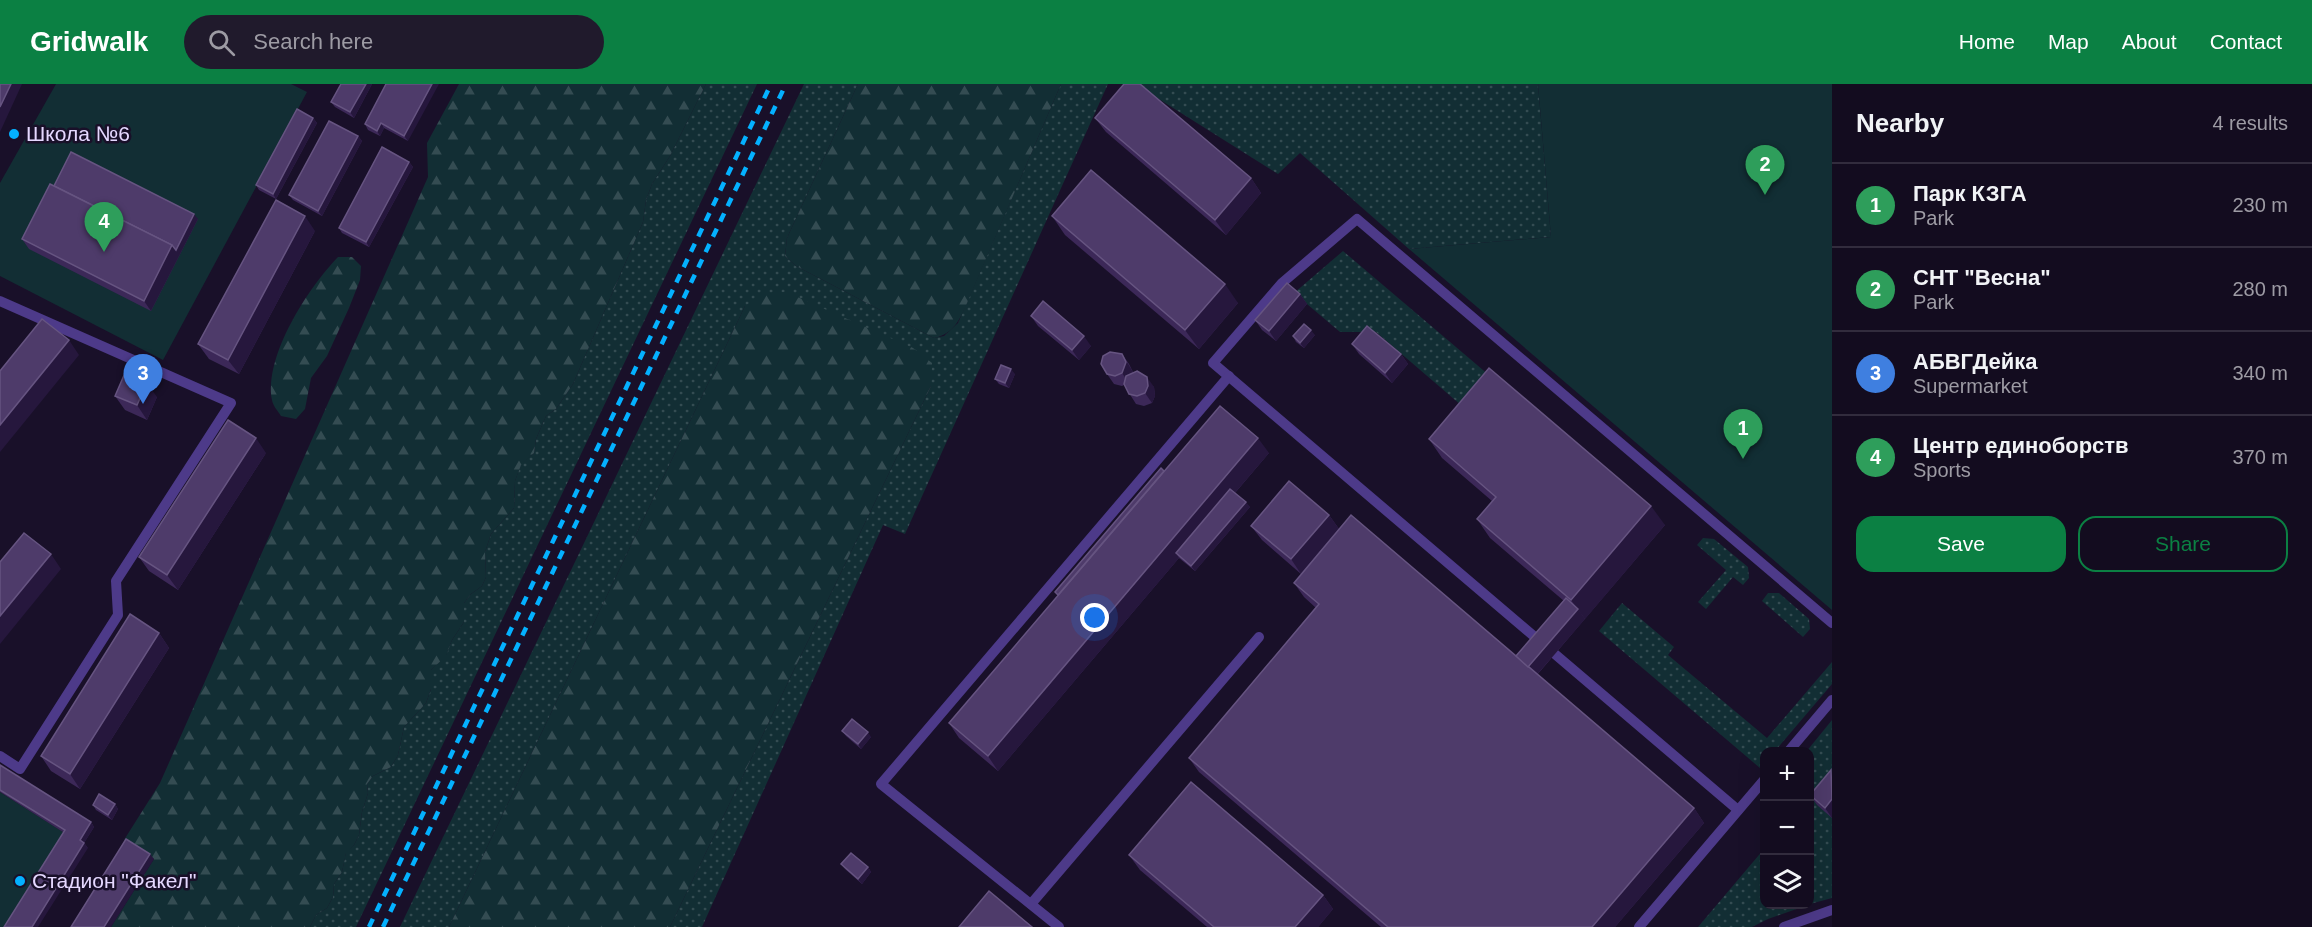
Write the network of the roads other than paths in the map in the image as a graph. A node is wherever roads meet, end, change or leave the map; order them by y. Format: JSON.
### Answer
{"nodes":[{"id":1,"x":0,"y":301,"type":"edge"},
{"id":2,"x":1229,"y":376,"type":"junction"},
{"id":3,"x":1832,"y":623,"type":"edge"},
{"id":4,"x":1259,"y":637,"type":"dead end"},
{"id":5,"x":1832,"y":700,"type":"edge"},
{"id":6,"x":1792,"y":747,"type":"edge"},
{"id":7,"x":0,"y":756,"type":"edge"},
{"id":8,"x":1760,"y":785,"type":"edge"},
{"id":9,"x":1738,"y":810,"type":"junction"},
{"id":10,"x":1031,"y":904,"type":"junction"},
{"id":11,"x":1832,"y":910,"type":"edge"},
{"id":12,"x":1059,"y":927,"type":"edge"},
{"id":13,"x":1639,"y":927,"type":"edge"},
{"id":14,"x":1784,"y":927,"type":"edge"}],
"edges":[{"from":1,"to":7,"type":"lane"},
{"from":2,"to":3,"type":"lane"},
{"from":2,"to":9,"type":"lane"},
{"from":2,"to":10,"type":"lane"},
{"from":4,"to":10,"type":"lane"},
{"from":5,"to":6,"type":"lane"},
{"from":8,"to":9,"type":"lane"},
{"from":9,"to":13,"type":"lane"},
{"from":10,"to":12,"type":"lane"},
{"from":11,"to":14,"type":"lane"}]}
